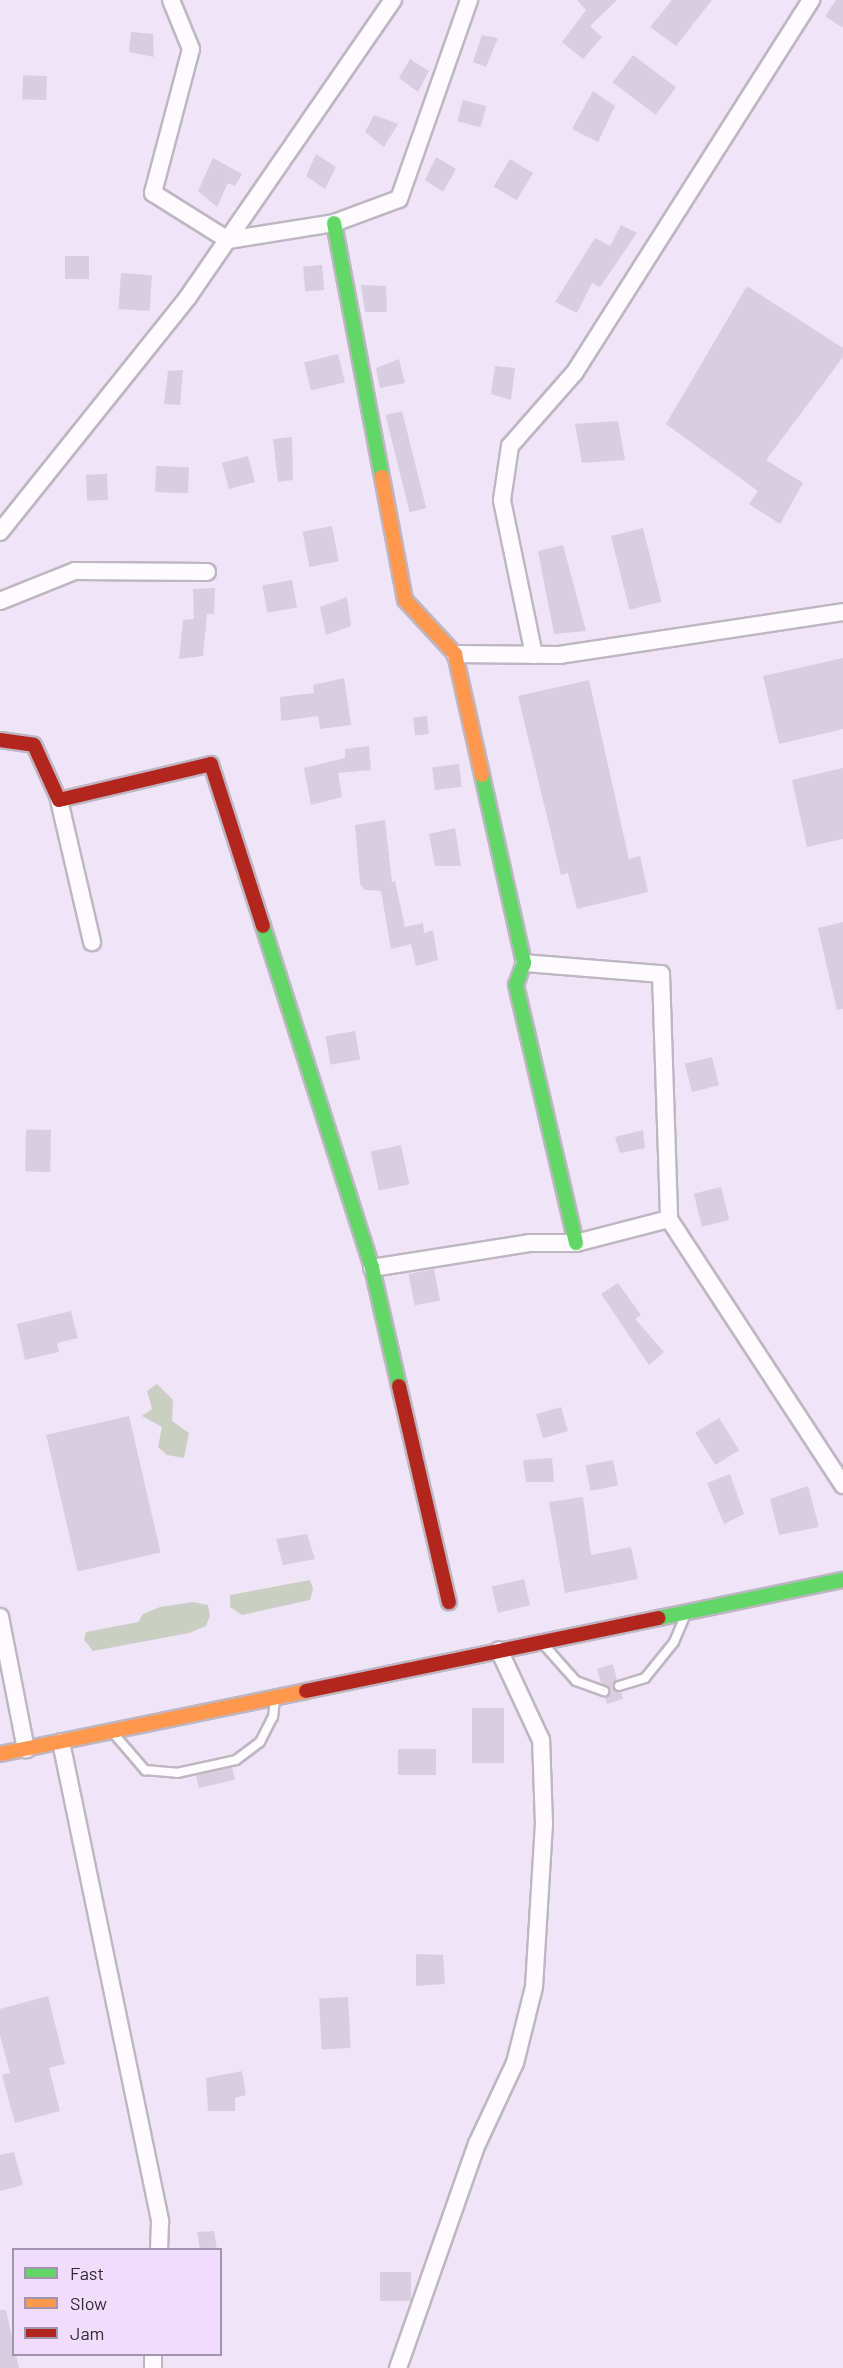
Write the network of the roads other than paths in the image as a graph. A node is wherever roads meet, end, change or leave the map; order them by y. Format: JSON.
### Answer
{"nodes":[{"id":1,"x":171,"y":0,"type":"edge"},
{"id":2,"x":393,"y":0,"type":"edge"},
{"id":3,"x":469,"y":0,"type":"edge"},
{"id":4,"x":811,"y":0,"type":"edge"},
{"id":5,"x":334,"y":223,"type":"junction"},
{"id":6,"x":228,"y":240,"type":"junction"},
{"id":7,"x":0,"y":532,"type":"edge"},
{"id":8,"x":207,"y":572,"type":"dead end"},
{"id":9,"x":0,"y":601,"type":"edge"},
{"id":10,"x":843,"y":612,"type":"edge"},
{"id":11,"x":455,"y":654,"type":"junction"},
{"id":12,"x":534,"y":655,"type":"junction"},
{"id":13,"x":0,"y":740,"type":"edge"},
{"id":14,"x":59,"y":800,"type":"junction"},
{"id":15,"x":92,"y":942,"type":"dead end"},
{"id":16,"x":524,"y":963,"type":"junction"},
{"id":17,"x":669,"y":1219,"type":"junction"},
{"id":18,"x":576,"y":1243,"type":"junction"},
{"id":19,"x":372,"y":1268,"type":"junction"},
{"id":20,"x":843,"y":1485,"type":"edge"},
{"id":21,"x":843,"y":1580,"type":"edge"},
{"id":22,"x":449,"y":1602,"type":"dead end"},
{"id":23,"x":687,"y":1610,"type":"junction"},
{"id":24,"x":0,"y":1617,"type":"edge"},
{"id":25,"x":540,"y":1641,"type":"junction"},
{"id":26,"x":499,"y":1650,"type":"junction"},
{"id":27,"x":619,"y":1686,"type":"dead end"},
{"id":28,"x":604,"y":1691,"type":"dead end"},
{"id":29,"x":276,"y":1697,"type":"junction"},
{"id":30,"x":112,"y":1731,"type":"junction"},
{"id":31,"x":61,"y":1742,"type":"junction"},
{"id":32,"x":26,"y":1749,"type":"junction"},
{"id":33,"x":0,"y":1754,"type":"edge"},
{"id":34,"x":159,"y":2248,"type":"edge"},
{"id":35,"x":398,"y":2368,"type":"edge"}],
"edges":[{"from":1,"to":6,"type":"street"},
{"from":2,"to":6,"type":"street"},
{"from":3,"to":5,"type":"street"},
{"from":4,"to":12,"type":"street"},
{"from":5,"to":6,"type":"street"},
{"from":5,"to":11,"type":"street"},
{"from":6,"to":7,"type":"street"},
{"from":8,"to":9,"type":"street"},
{"from":10,"to":12,"type":"street"},
{"from":11,"to":12,"type":"street"},
{"from":11,"to":16,"type":"street"},
{"from":13,"to":14,"type":"street"},
{"from":14,"to":15,"type":"street"},
{"from":14,"to":19,"type":"street"},
{"from":16,"to":17,"type":"street"},
{"from":16,"to":18,"type":"street"},
{"from":17,"to":18,"type":"street"},
{"from":17,"to":20,"type":"street"},
{"from":18,"to":19,"type":"street"},
{"from":19,"to":22,"type":"street"},
{"from":21,"to":23,"type":"street"},
{"from":23,"to":25,"type":"street"},
{"from":23,"to":27,"type":"lane"},
{"from":24,"to":32,"type":"street"},
{"from":25,"to":26,"type":"street"},
{"from":25,"to":28,"type":"lane"},
{"from":26,"to":29,"type":"street"},
{"from":26,"to":35,"type":"street"},
{"from":29,"to":30,"type":"street"},
{"from":29,"to":30,"type":"lane"},
{"from":30,"to":31,"type":"street"},
{"from":31,"to":32,"type":"street"},
{"from":31,"to":34,"type":"street"},
{"from":32,"to":33,"type":"street"}]}
